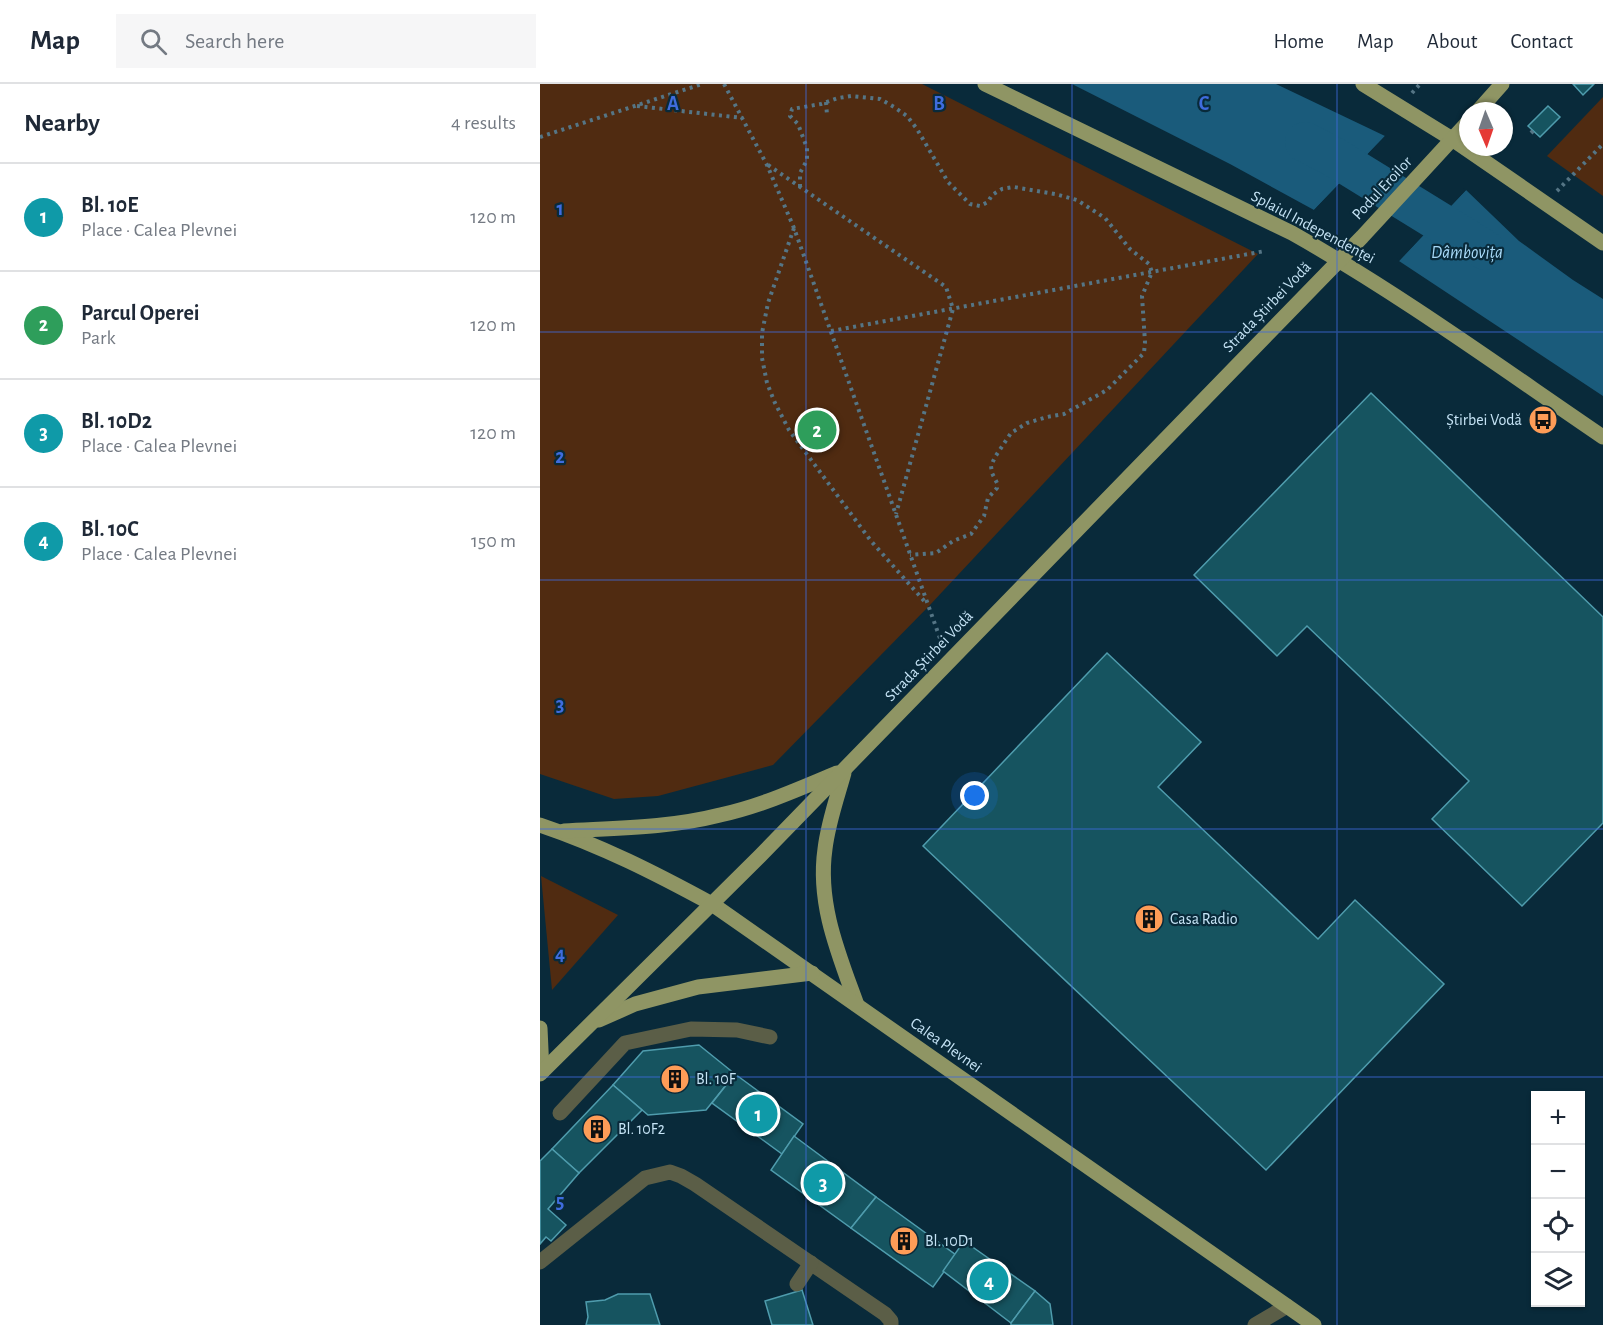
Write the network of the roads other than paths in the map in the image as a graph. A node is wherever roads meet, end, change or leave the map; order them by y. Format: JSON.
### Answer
{"nodes":[{"id":1,"x":985,"y":84,"type":"edge"},
{"id":2,"x":1363,"y":84,"type":"edge"},
{"id":3,"x":1502,"y":84,"type":"edge"},
{"id":4,"x":1486,"y":102,"type":"edge"},
{"id":5,"x":1459,"y":132,"type":"edge"},
{"id":6,"x":1452,"y":140,"type":"junction"},
{"id":7,"x":1603,"y":243,"type":"edge"},
{"id":8,"x":1339,"y":260,"type":"junction"},
{"id":9,"x":1603,"y":437,"type":"edge"},
{"id":10,"x":845,"y":769,"type":"junction"},
{"id":11,"x":540,"y":825,"type":"edge"},
{"id":12,"x":558,"y":831,"type":"junction"},
{"id":13,"x":712,"y":904,"type":"junction"},
{"id":14,"x":812,"y":974,"type":"junction"},
{"id":15,"x":857,"y":1005,"type":"junction"},
{"id":16,"x":591,"y":1024,"type":"junction"},
{"id":17,"x":540,"y":1028,"type":"edge"},
{"id":18,"x":770,"y":1037,"type":"dead end"},
{"id":19,"x":541,"y":1073,"type":"edge"},
{"id":20,"x":560,"y":1113,"type":"dead end"},
{"id":21,"x":540,"y":1262,"type":"edge"},
{"id":22,"x":811,"y":1263,"type":"junction"},
{"id":23,"x":797,"y":1284,"type":"dead end"},
{"id":24,"x":1287,"y":1306,"type":"junction"},
{"id":25,"x":891,"y":1325,"type":"edge"},
{"id":26,"x":1255,"y":1325,"type":"edge"},
{"id":27,"x":1314,"y":1325,"type":"edge"}],
"edges":[{"from":1,"to":8,"type":"main road","name":"Splaiul Independenței"},
{"from":2,"to":6,"type":"main road"},
{"from":3,"to":4,"type":"main road"},
{"from":5,"to":6,"type":"main road","name":"Podul Eroilor"},
{"from":6,"to":7,"type":"main road"},
{"from":6,"to":8,"type":"main road","name":"Podul Eroilor"},
{"from":8,"to":9,"type":"main road","name":"Splaiul Independenței"},
{"from":8,"to":10,"type":"main road","name":"Strada Știrbei Vodă"},
{"from":10,"to":12,"type":"main road"},
{"from":10,"to":13,"type":"main road","name":"Strada Știrbei Vodă"},
{"from":10,"to":15,"type":"main road"},
{"from":11,"to":12,"type":"main road","name":"Calea Plevnei"},
{"from":12,"to":13,"type":"main road","name":"Calea Plevnei"},
{"from":13,"to":14,"type":"main road","name":"Calea Plevnei"},
{"from":13,"to":16,"type":"main road","name":"Strada Știrbei Vodă"},
{"from":14,"to":15,"type":"main road","name":"Calea Plevnei"},
{"from":14,"to":16,"type":"main road"},
{"from":15,"to":24,"type":"main road","name":"Calea Plevnei"},
{"from":16,"to":19,"type":"main road","name":"Strada Știrbei Vodă"},
{"from":17,"to":19,"type":"main road"},
{"from":18,"to":20,"type":"street"},
{"from":21,"to":22,"type":"street"},
{"from":22,"to":23,"type":"street"},
{"from":22,"to":25,"type":"street"},
{"from":24,"to":26,"type":"street"},
{"from":24,"to":27,"type":"main road","name":"Calea Plevnei"}]}
